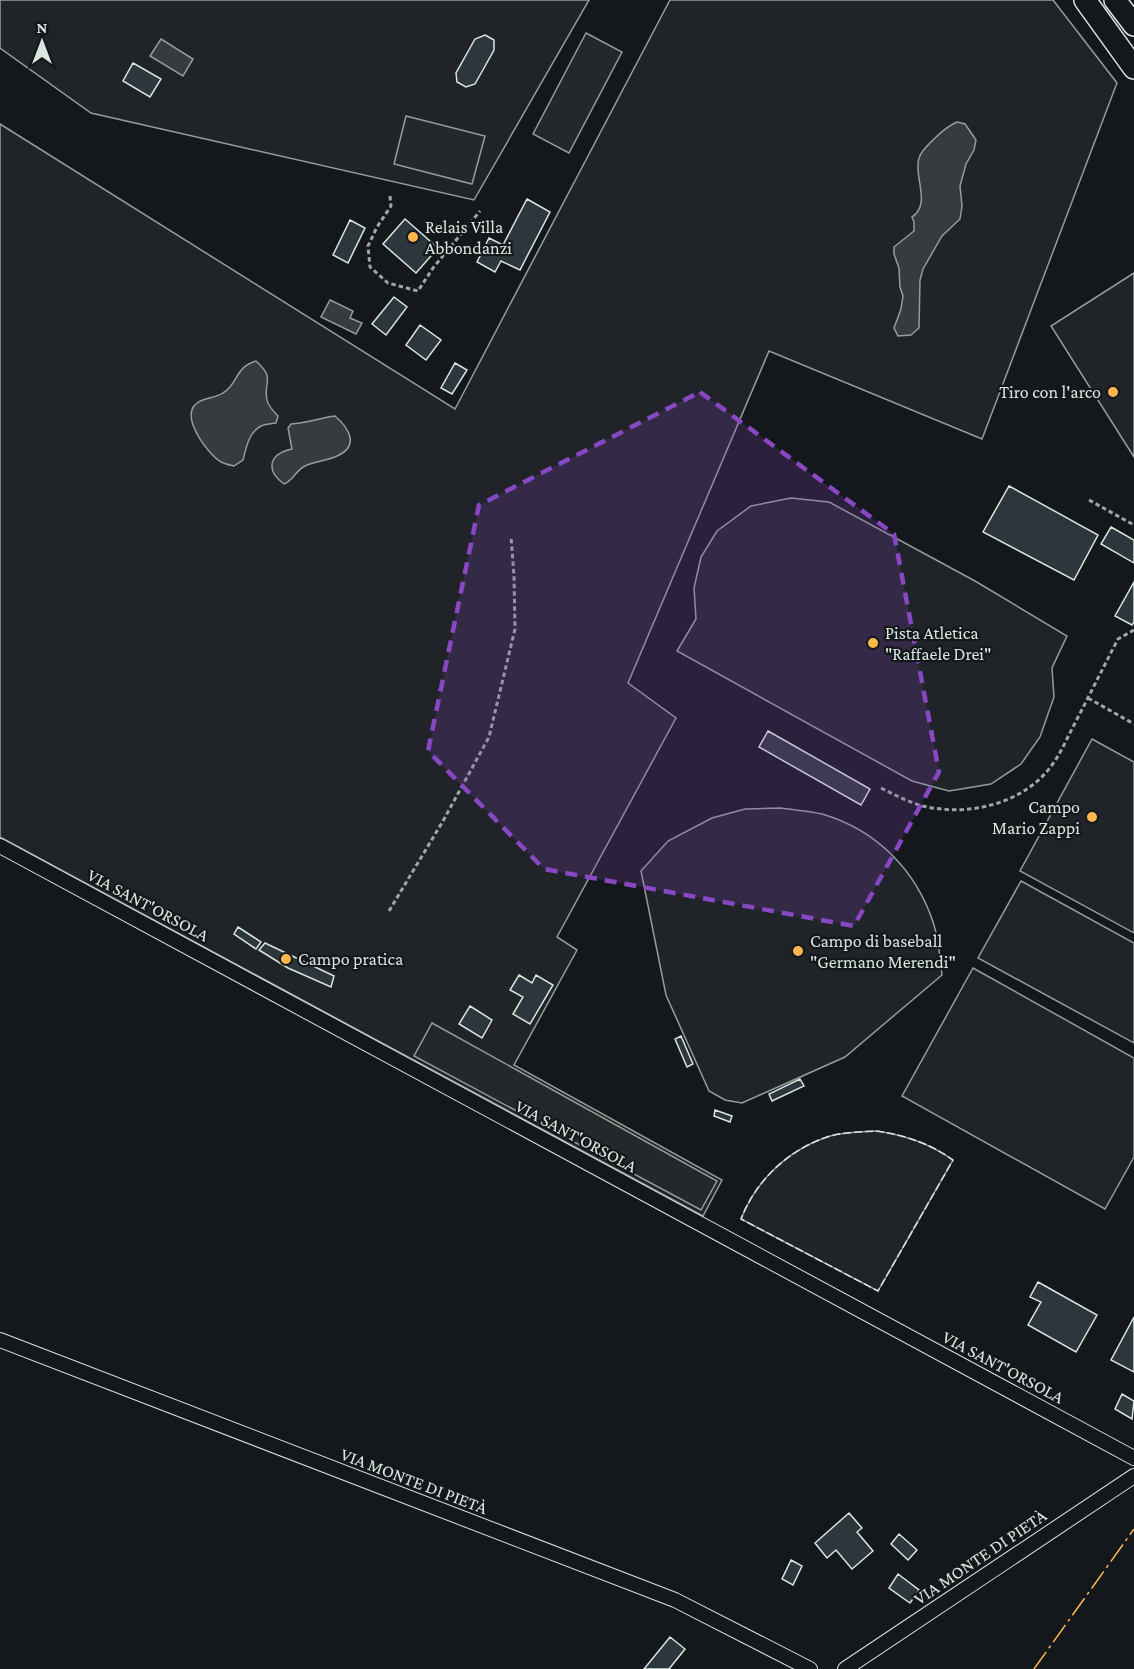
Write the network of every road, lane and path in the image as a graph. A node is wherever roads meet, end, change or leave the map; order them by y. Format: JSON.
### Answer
{"nodes":[{"id":1,"x":1085,"y":0,"type":"edge"},
{"id":2,"x":1115,"y":0,"type":"edge"},
{"id":3,"x":1134,"y":26,"type":"edge"},
{"id":4,"x":1134,"y":68,"type":"edge"},
{"id":5,"x":390,"y":196,"type":"dead end"},
{"id":6,"x":480,"y":212,"type":"dead end"},
{"id":7,"x":1089,"y":500,"type":"dead end"},
{"id":8,"x":1134,"y":525,"type":"edge"},
{"id":9,"x":511,"y":536,"type":"dead end"},
{"id":10,"x":1134,"y":630,"type":"edge"},
{"id":11,"x":1088,"y":698,"type":"junction"},
{"id":12,"x":1134,"y":724,"type":"edge"},
{"id":13,"x":881,"y":788,"type":"dead end"},
{"id":14,"x":0,"y":846,"type":"edge"},
{"id":15,"x":388,"y":911,"type":"dead end"},
{"id":16,"x":0,"y":1340,"type":"edge"},
{"id":17,"x":1134,"y":1458,"type":"edge"},
{"id":18,"x":1134,"y":1476,"type":"edge"},
{"id":19,"x":810,"y":1669,"type":"edge"},
{"id":20,"x":845,"y":1669,"type":"edge"}],
"edges":[{"from":1,"to":4,"type":"main road"},
{"from":2,"to":3,"type":"main road"},
{"from":5,"to":6,"type":"path"},
{"from":7,"to":8,"type":"path"},
{"from":9,"to":15,"type":"path"},
{"from":10,"to":11,"type":"path"},
{"from":11,"to":12,"type":"path"},
{"from":11,"to":13,"type":"path"},
{"from":14,"to":17,"type":"street","name":"VIA SANT'ORSOLA"},
{"from":16,"to":19,"type":"street","name":"VIA MONTE DI PIETÀ"},
{"from":18,"to":20,"type":"street","name":"VIA MONTE DI PIETÀ"}]}
